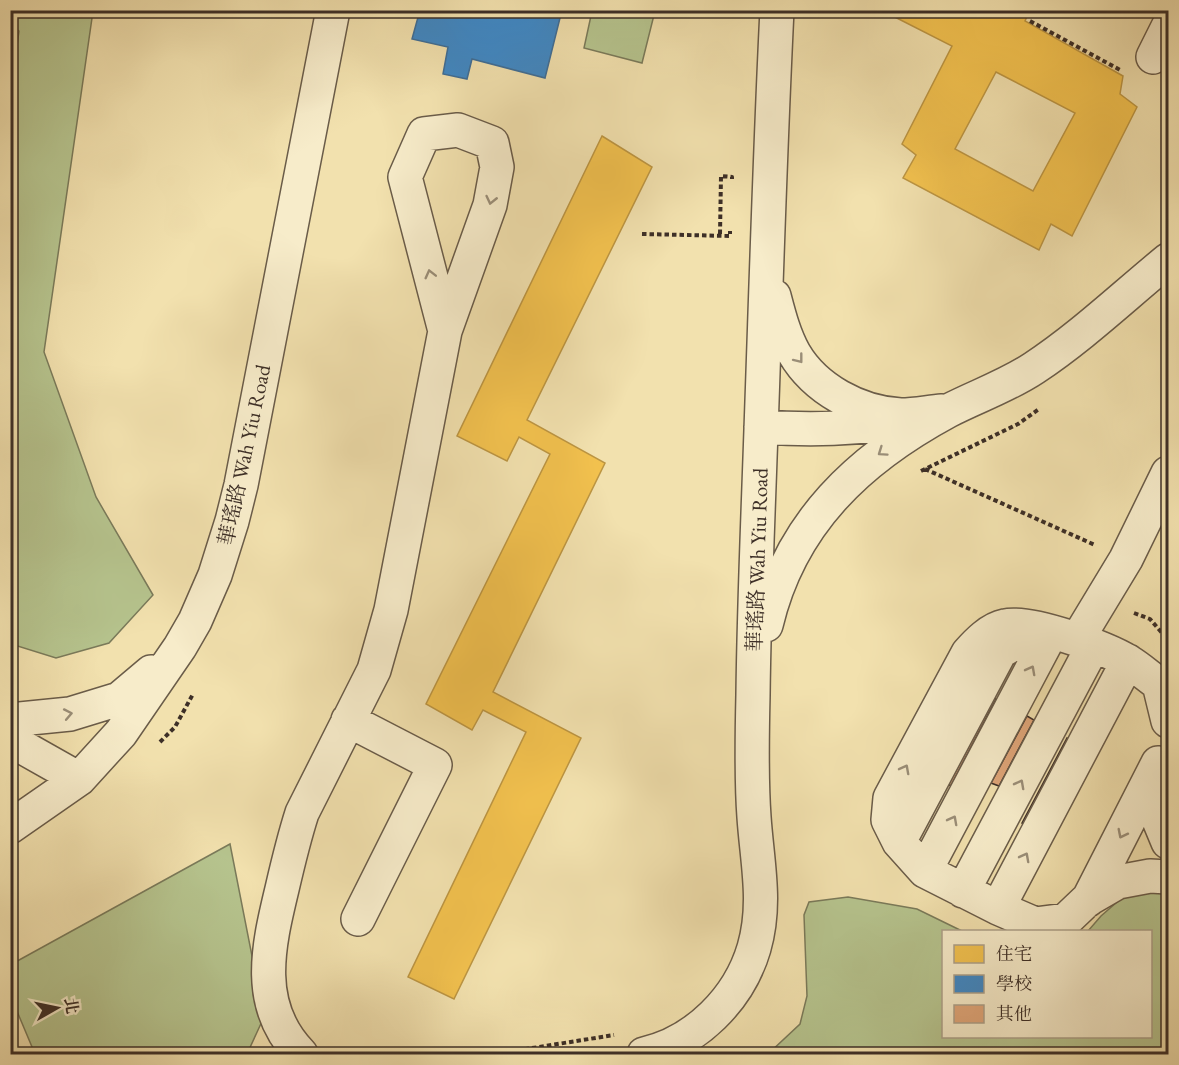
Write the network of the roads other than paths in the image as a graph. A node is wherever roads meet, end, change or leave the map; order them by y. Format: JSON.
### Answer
{"nodes":[{"id":1,"x":333,"y":10,"type":"edge"},
{"id":2,"x":777,"y":10,"type":"edge"},
{"id":3,"x":1168,"y":27,"type":"edge"},
{"id":4,"x":1153,"y":57,"type":"dead end"},
{"id":5,"x":1168,"y":260,"type":"edge"},
{"id":6,"x":766,"y":265,"type":"junction"},
{"id":7,"x":445,"y":331,"type":"junction"},
{"id":8,"x":950,"y":410,"type":"junction"},
{"id":9,"x":761,"y":427,"type":"junction"},
{"id":10,"x":1168,"y":473,"type":"edge"},
{"id":11,"x":1073,"y":640,"type":"junction"},
{"id":12,"x":180,"y":647,"type":"junction"},
{"id":13,"x":1128,"y":661,"type":"junction"},
{"id":14,"x":753,"y":681,"type":"junction"},
{"id":15,"x":10,"y":720,"type":"edge"},
{"id":16,"x":348,"y":720,"type":"junction"},
{"id":17,"x":1168,"y":722,"type":"edge"},
{"id":18,"x":1168,"y":727,"type":"edge"},
{"id":19,"x":10,"y":740,"type":"edge"},
{"id":20,"x":1158,"y":763,"type":"junction"},
{"id":21,"x":79,"y":779,"type":"junction"},
{"id":22,"x":10,"y":827,"type":"edge"},
{"id":23,"x":1168,"y":842,"type":"edge"},
{"id":24,"x":925,"y":871,"type":"junction"},
{"id":25,"x":1168,"y":877,"type":"edge"},
{"id":26,"x":963,"y":891,"type":"junction"},
{"id":27,"x":1087,"y":900,"type":"junction"},
{"id":28,"x":998,"y":908,"type":"junction"},
{"id":29,"x":358,"y":920,"type":"dead end"},
{"id":30,"x":301,"y":1054,"type":"edge"},
{"id":31,"x":644,"y":1054,"type":"edge"}],
"edges":[{"from":1,"to":12,"type":"street","name":"華瑤路 Wah Yiu Road"},
{"from":2,"to":6,"type":"street","name":"華瑤路 Wah Yiu Road"},
{"from":3,"to":4,"type":"street"},
{"from":5,"to":8,"type":"street"},
{"from":6,"to":8,"type":"street","one_way":true},
{"from":6,"to":9,"type":"street","name":"華瑤路 Wah Yiu Road"},
{"from":7,"to":7,"type":"street","one_way":true},
{"from":7,"to":16,"type":"street"},
{"from":8,"to":9,"type":"street"},
{"from":8,"to":14,"type":"street","one_way":true},
{"from":9,"to":14,"type":"street","name":"華瑤路 Wah Yiu Road"},
{"from":10,"to":11,"type":"street"},
{"from":11,"to":13,"type":"street"},
{"from":24,"to":11,"type":"street","one_way":true},
{"from":24,"to":11,"type":"street","one_way":true},
{"from":26,"to":11,"type":"street","one_way":true},
{"from":15,"to":12,"type":"street","one_way":true},
{"from":12,"to":21,"type":"street","name":"華瑤路 Wah Yiu Road"},
{"from":13,"to":17,"type":"street"},
{"from":28,"to":13,"type":"street","one_way":true},
{"from":14,"to":31,"type":"street","name":"華瑤路 Wah Yiu Road"},
{"from":16,"to":29,"type":"street"},
{"from":16,"to":30,"type":"street"},
{"from":18,"to":20,"type":"street"},
{"from":19,"to":21,"type":"street"},
{"from":20,"to":23,"type":"street"},
{"from":20,"to":27,"type":"street","one_way":true},
{"from":21,"to":22,"type":"street","name":"華瑤路 Wah Yiu Road"},
{"from":24,"to":26,"type":"street"},
{"from":25,"to":27,"type":"street"},
{"from":26,"to":28,"type":"street"},
{"from":27,"to":28,"type":"street"}]}
